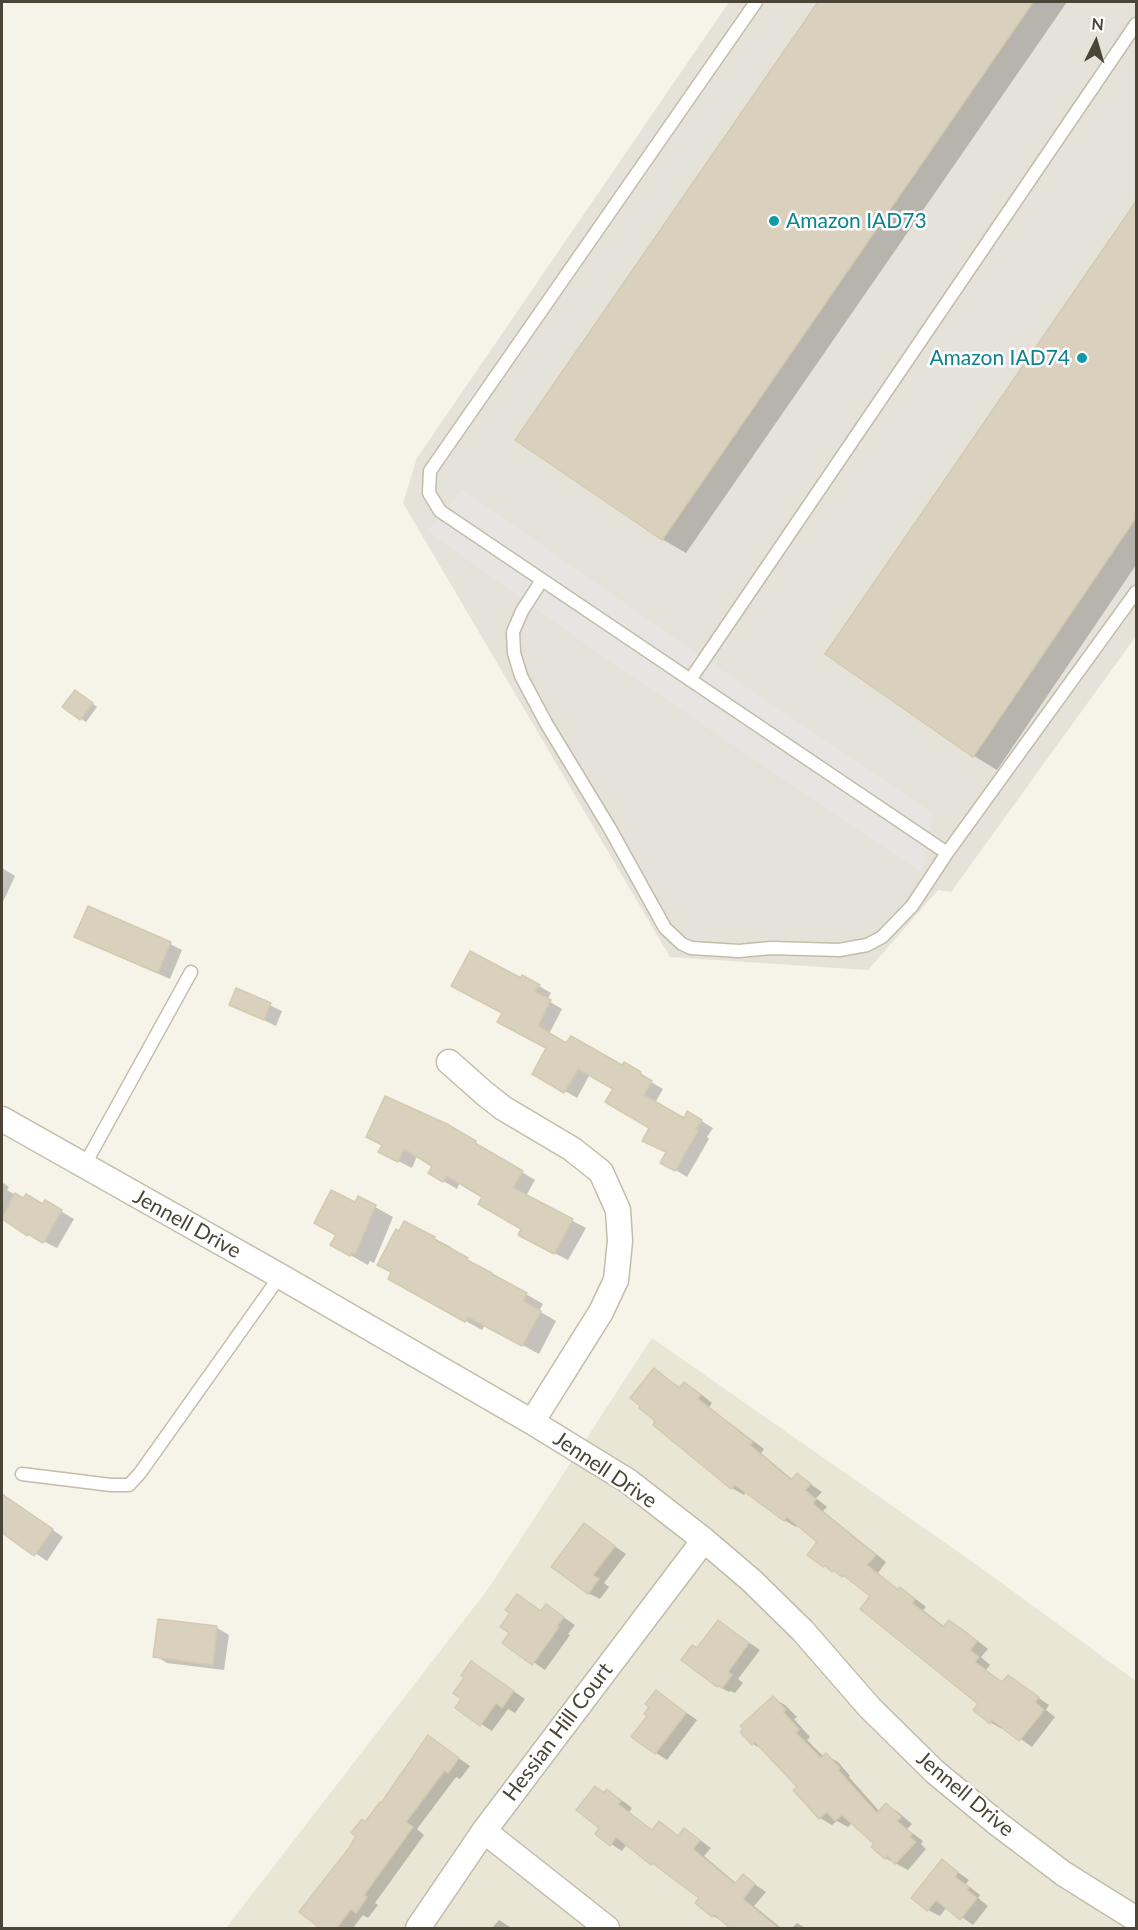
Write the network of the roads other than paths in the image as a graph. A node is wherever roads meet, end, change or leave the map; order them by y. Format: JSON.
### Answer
{"nodes":[{"id":1,"x":756,"y":2,"type":"edge"},
{"id":2,"x":1137,"y":24,"type":"edge"},
{"id":3,"x":542,"y":580,"type":"junction"},
{"id":4,"x":1137,"y":592,"type":"edge"},
{"id":5,"x":690,"y":680,"type":"junction"},
{"id":6,"x":947,"y":853,"type":"junction"},
{"id":7,"x":191,"y":972,"type":"dead end"},
{"id":8,"x":449,"y":1062,"type":"dead end"},
{"id":9,"x":2,"y":1119,"type":"edge"},
{"id":10,"x":84,"y":1166,"type":"junction"},
{"id":11,"x":280,"y":1276,"type":"junction"},
{"id":12,"x":532,"y":1422,"type":"junction"},
{"id":13,"x":22,"y":1474,"type":"dead end"},
{"id":14,"x":704,"y":1540,"type":"junction"},
{"id":15,"x":484,"y":1831,"type":"junction"},
{"id":16,"x":1137,"y":1918,"type":"edge"},
{"id":17,"x":418,"y":1929,"type":"edge"},
{"id":18,"x":607,"y":1929,"type":"edge"}],
"edges":[{"from":1,"to":3,"type":"lane"},
{"from":2,"to":5,"type":"lane"},
{"from":3,"to":5,"type":"lane"},
{"from":3,"to":6,"type":"lane"},
{"from":4,"to":6,"type":"lane"},
{"from":5,"to":6,"type":"lane"},
{"from":7,"to":10,"type":"lane"},
{"from":8,"to":12,"type":"street"},
{"from":9,"to":10,"type":"street","name":"Jennell Drive"},
{"from":10,"to":11,"type":"street","name":"Jennell Drive"},
{"from":11,"to":12,"type":"street","name":"Jennell Drive"},
{"from":11,"to":13,"type":"lane"},
{"from":12,"to":14,"type":"street","name":"Jennell Drive"},
{"from":14,"to":15,"type":"street","name":"Hessian Hill Court"},
{"from":14,"to":16,"type":"street","name":"Jennell Drive"},
{"from":15,"to":17,"type":"street","name":"Hessian Hill Court"},
{"from":15,"to":18,"type":"street"}]}
